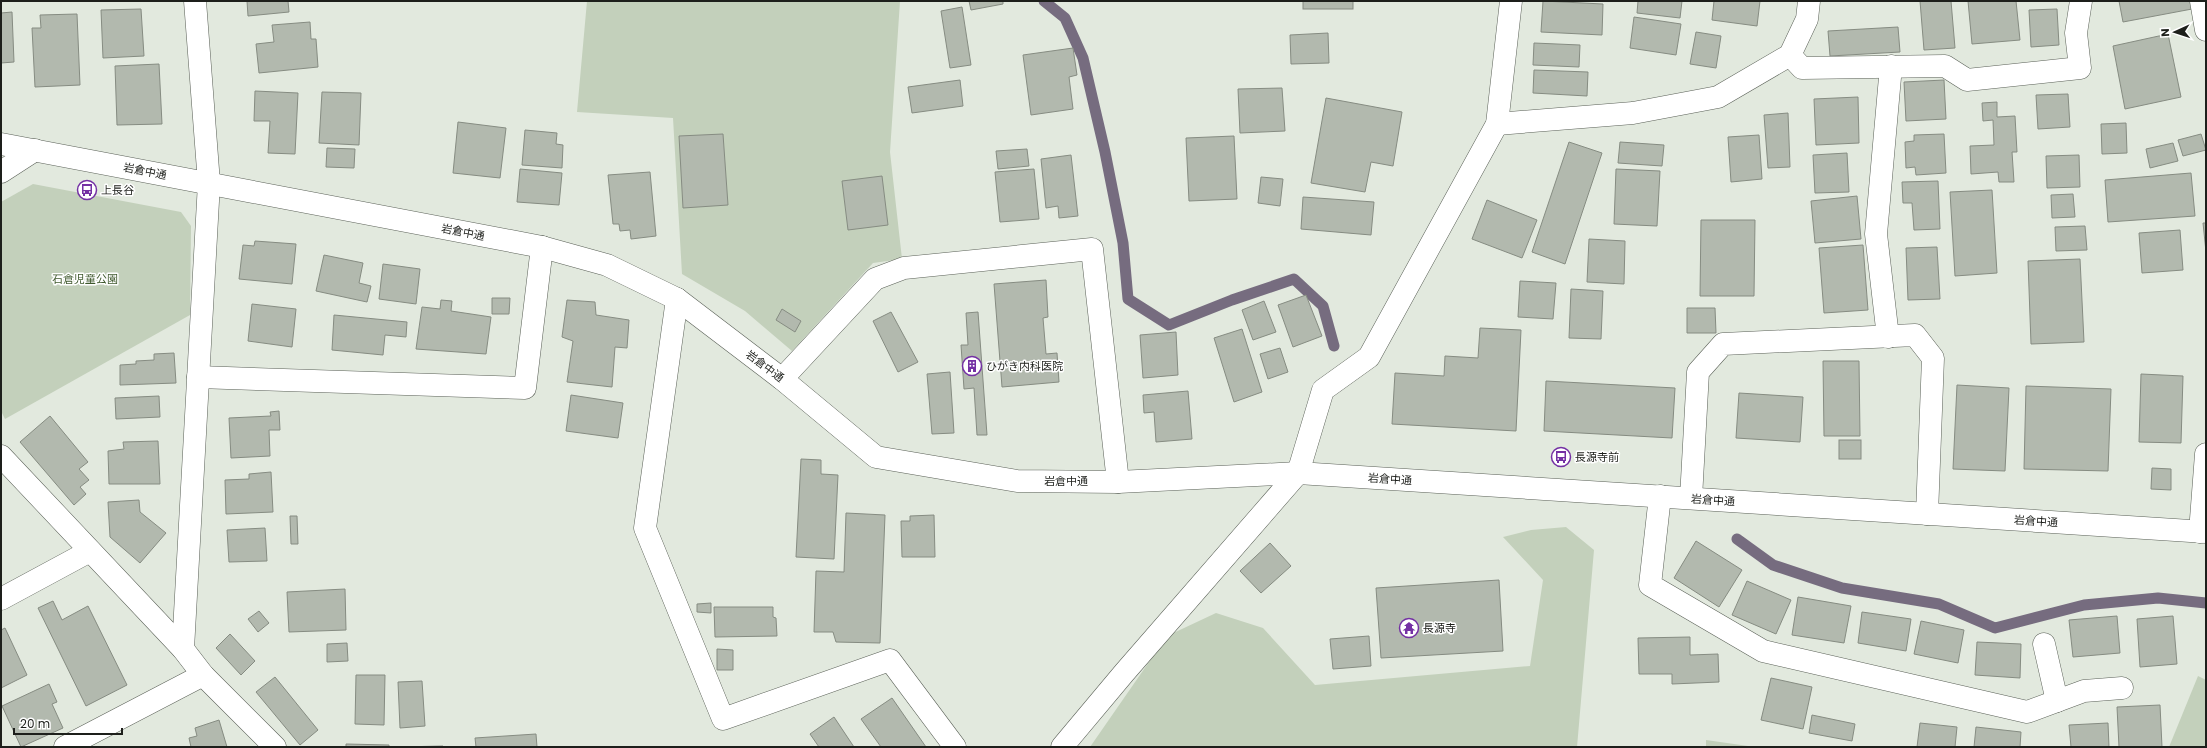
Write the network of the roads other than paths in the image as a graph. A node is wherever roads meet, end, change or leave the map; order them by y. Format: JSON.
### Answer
{"nodes":[{"id":1,"x":195,"y":1,"type":"edge"},
{"id":2,"x":1511,"y":1,"type":"edge"},
{"id":3,"x":1809,"y":1,"type":"edge"},
{"id":4,"x":2081,"y":1,"type":"edge"},
{"id":5,"x":2201,"y":1,"type":"edge"},
{"id":6,"x":2206,"y":30,"type":"edge"},
{"id":7,"x":1790,"y":55,"type":"junction"},
{"id":8,"x":1891,"y":66,"type":"junction"},
{"id":9,"x":1497,"y":124,"type":"junction"},
{"id":10,"x":1,"y":144,"type":"edge"},
{"id":11,"x":35,"y":150,"type":"junction"},
{"id":12,"x":1,"y":172,"type":"edge"},
{"id":13,"x":209,"y":183,"type":"junction"},
{"id":14,"x":542,"y":247,"type":"junction"},
{"id":15,"x":677,"y":299,"type":"junction"},
{"id":16,"x":1888,"y":337,"type":"junction"},
{"id":17,"x":198,"y":378,"type":"junction"},
{"id":18,"x":782,"y":379,"type":"junction"},
{"id":19,"x":2206,"y":454,"type":"edge"},
{"id":20,"x":1,"y":456,"type":"edge"},
{"id":21,"x":1298,"y":473,"type":"junction"},
{"id":22,"x":1118,"y":482,"type":"junction"},
{"id":23,"x":1660,"y":496,"type":"junction"},
{"id":24,"x":1691,"y":498,"type":"junction"},
{"id":25,"x":1927,"y":514,"type":"junction"},
{"id":26,"x":2203,"y":532,"type":"edge"},
{"id":27,"x":90,"y":551,"type":"junction"},
{"id":28,"x":1,"y":599,"type":"edge"},
{"id":29,"x":2044,"y":644,"type":"dead end"},
{"id":30,"x":183,"y":649,"type":"junction"},
{"id":31,"x":203,"y":675,"type":"junction"},
{"id":32,"x":2122,"y":688,"type":"dead end"},
{"id":33,"x":2057,"y":701,"type":"junction"},
{"id":34,"x":65,"y":747,"type":"edge"},
{"id":35,"x":274,"y":747,"type":"edge"},
{"id":36,"x":955,"y":747,"type":"edge"},
{"id":37,"x":1062,"y":747,"type":"edge"}],
"edges":[{"from":1,"to":13,"type":"street"},
{"from":2,"to":9,"type":"street"},
{"from":3,"to":7,"type":"street"},
{"from":4,"to":8,"type":"street"},
{"from":5,"to":6,"type":"street"},
{"from":7,"to":8,"type":"street"},
{"from":7,"to":9,"type":"street"},
{"from":8,"to":16,"type":"street"},
{"from":9,"to":21,"type":"street"},
{"from":10,"to":11,"type":"street","name":"岩倉中通"},
{"from":11,"to":12,"type":"street"},
{"from":11,"to":13,"type":"street","name":"岩倉中通"},
{"from":13,"to":14,"type":"street","name":"岩倉中通"},
{"from":13,"to":17,"type":"street"},
{"from":14,"to":15,"type":"street","name":"岩倉中通"},
{"from":14,"to":17,"type":"street"},
{"from":15,"to":18,"type":"street","name":"岩倉中通"},
{"from":15,"to":36,"type":"street"},
{"from":16,"to":24,"type":"street"},
{"from":16,"to":25,"type":"street"},
{"from":17,"to":30,"type":"street"},
{"from":18,"to":22,"type":"street","name":"岩倉中通"},
{"from":18,"to":22,"type":"street"},
{"from":19,"to":26,"type":"street"},
{"from":20,"to":27,"type":"street"},
{"from":21,"to":22,"type":"street","name":"岩倉中通"},
{"from":21,"to":23,"type":"street","name":"岩倉中通"},
{"from":21,"to":37,"type":"street"},
{"from":23,"to":24,"type":"street","name":"岩倉中通"},
{"from":23,"to":33,"type":"street"},
{"from":24,"to":25,"type":"street","name":"岩倉中通"},
{"from":25,"to":26,"type":"street","name":"岩倉中通"},
{"from":27,"to":28,"type":"street"},
{"from":27,"to":30,"type":"street"},
{"from":29,"to":33,"type":"street"},
{"from":30,"to":31,"type":"street"},
{"from":31,"to":34,"type":"street"},
{"from":31,"to":35,"type":"street"},
{"from":32,"to":33,"type":"street"}]}
